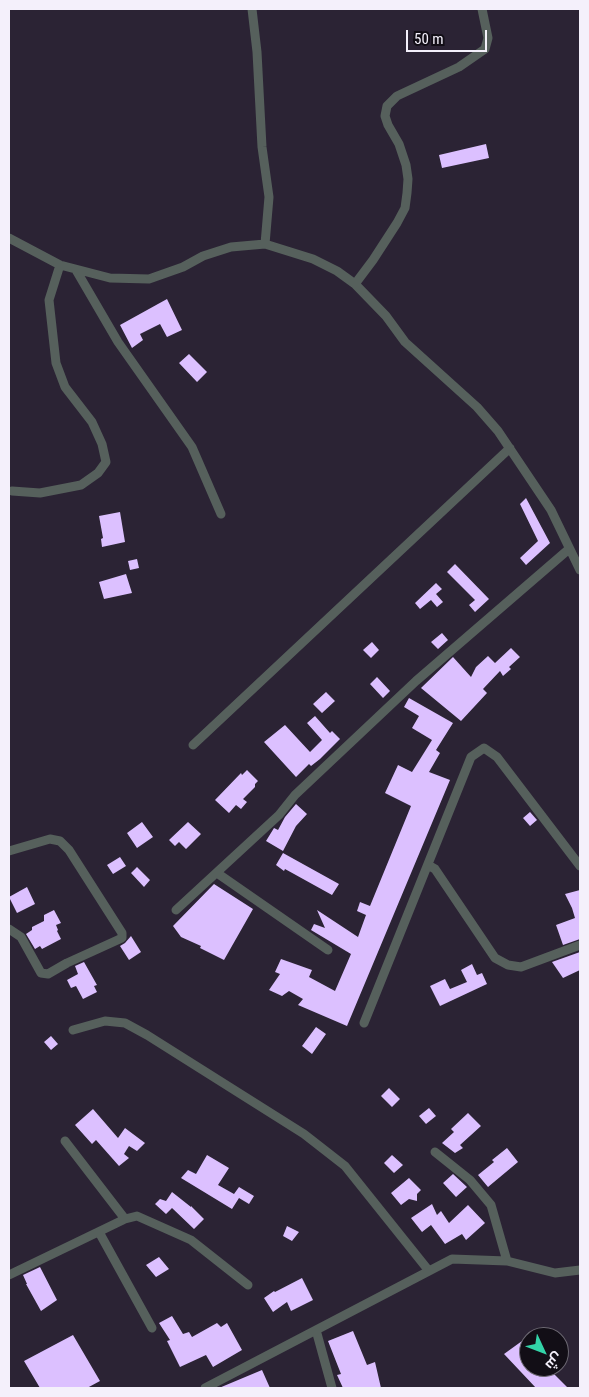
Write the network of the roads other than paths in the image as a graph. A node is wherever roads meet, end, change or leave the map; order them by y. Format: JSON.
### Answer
{"nodes":[{"id":1,"x":252,"y":9,"type":"edge"},
{"id":2,"x":482,"y":9,"type":"edge"},
{"id":3,"x":9,"y":238,"type":"edge"},
{"id":4,"x":265,"y":244,"type":"junction"},
{"id":5,"x":60,"y":265,"type":"junction"},
{"id":6,"x":76,"y":270,"type":"junction"},
{"id":7,"x":355,"y":284,"type":"junction"},
{"id":8,"x":510,"y":448,"type":"junction"},
{"id":9,"x":12,"y":491,"type":"dead end"},
{"id":10,"x":221,"y":514,"type":"dead end"},
{"id":11,"x":569,"y":548,"type":"junction"},
{"id":12,"x":580,"y":570,"type":"edge"},
{"id":13,"x":193,"y":745,"type":"dead end"},
{"id":14,"x":9,"y":851,"type":"edge"},
{"id":15,"x":428,"y":865,"type":"junction"},
{"id":16,"x":580,"y":866,"type":"edge"},
{"id":17,"x":217,"y":872,"type":"junction"},
{"id":18,"x":176,"y":910,"type":"dead end"},
{"id":19,"x":9,"y":929,"type":"edge"},
{"id":20,"x":580,"y":945,"type":"edge"},
{"id":21,"x":328,"y":950,"type":"dead end"},
{"id":22,"x":364,"y":1023,"type":"dead end"},
{"id":23,"x":73,"y":1030,"type":"dead end"},
{"id":24,"x":65,"y":1141,"type":"dead end"},
{"id":25,"x":435,"y":1152,"type":"dead end"},
{"id":26,"x":125,"y":1219,"type":"junction"},
{"id":27,"x":98,"y":1232,"type":"junction"},
{"id":28,"x":507,"y":1261,"type":"junction"},
{"id":29,"x":580,"y":1270,"type":"edge"},
{"id":30,"x":429,"y":1271,"type":"junction"},
{"id":31,"x":9,"y":1275,"type":"edge"},
{"id":32,"x":248,"y":1285,"type":"dead end"},
{"id":33,"x":152,"y":1328,"type":"dead end"},
{"id":34,"x":316,"y":1330,"type":"junction"},
{"id":35,"x":205,"y":1388,"type":"edge"},
{"id":36,"x":332,"y":1388,"type":"edge"}],
"edges":[{"from":1,"to":4,"type":"street"},
{"from":2,"to":7,"type":"street"},
{"from":3,"to":5,"type":"street"},
{"from":4,"to":6,"type":"street"},
{"from":4,"to":7,"type":"street"},
{"from":5,"to":6,"type":"street"},
{"from":5,"to":9,"type":"street"},
{"from":6,"to":10,"type":"street"},
{"from":7,"to":8,"type":"street"},
{"from":8,"to":11,"type":"street"},
{"from":8,"to":13,"type":"street"},
{"from":11,"to":12,"type":"street"},
{"from":11,"to":17,"type":"street"},
{"from":14,"to":19,"type":"street"},
{"from":15,"to":16,"type":"street"},
{"from":15,"to":20,"type":"street"},
{"from":15,"to":22,"type":"street"},
{"from":17,"to":18,"type":"street"},
{"from":17,"to":21,"type":"street"},
{"from":23,"to":30,"type":"street"},
{"from":24,"to":26,"type":"street"},
{"from":25,"to":28,"type":"street"},
{"from":26,"to":27,"type":"street"},
{"from":26,"to":32,"type":"street"},
{"from":27,"to":31,"type":"street"},
{"from":27,"to":33,"type":"street"},
{"from":28,"to":29,"type":"street"},
{"from":28,"to":30,"type":"street"},
{"from":30,"to":34,"type":"street"},
{"from":34,"to":35,"type":"street"},
{"from":34,"to":36,"type":"street"}]}
